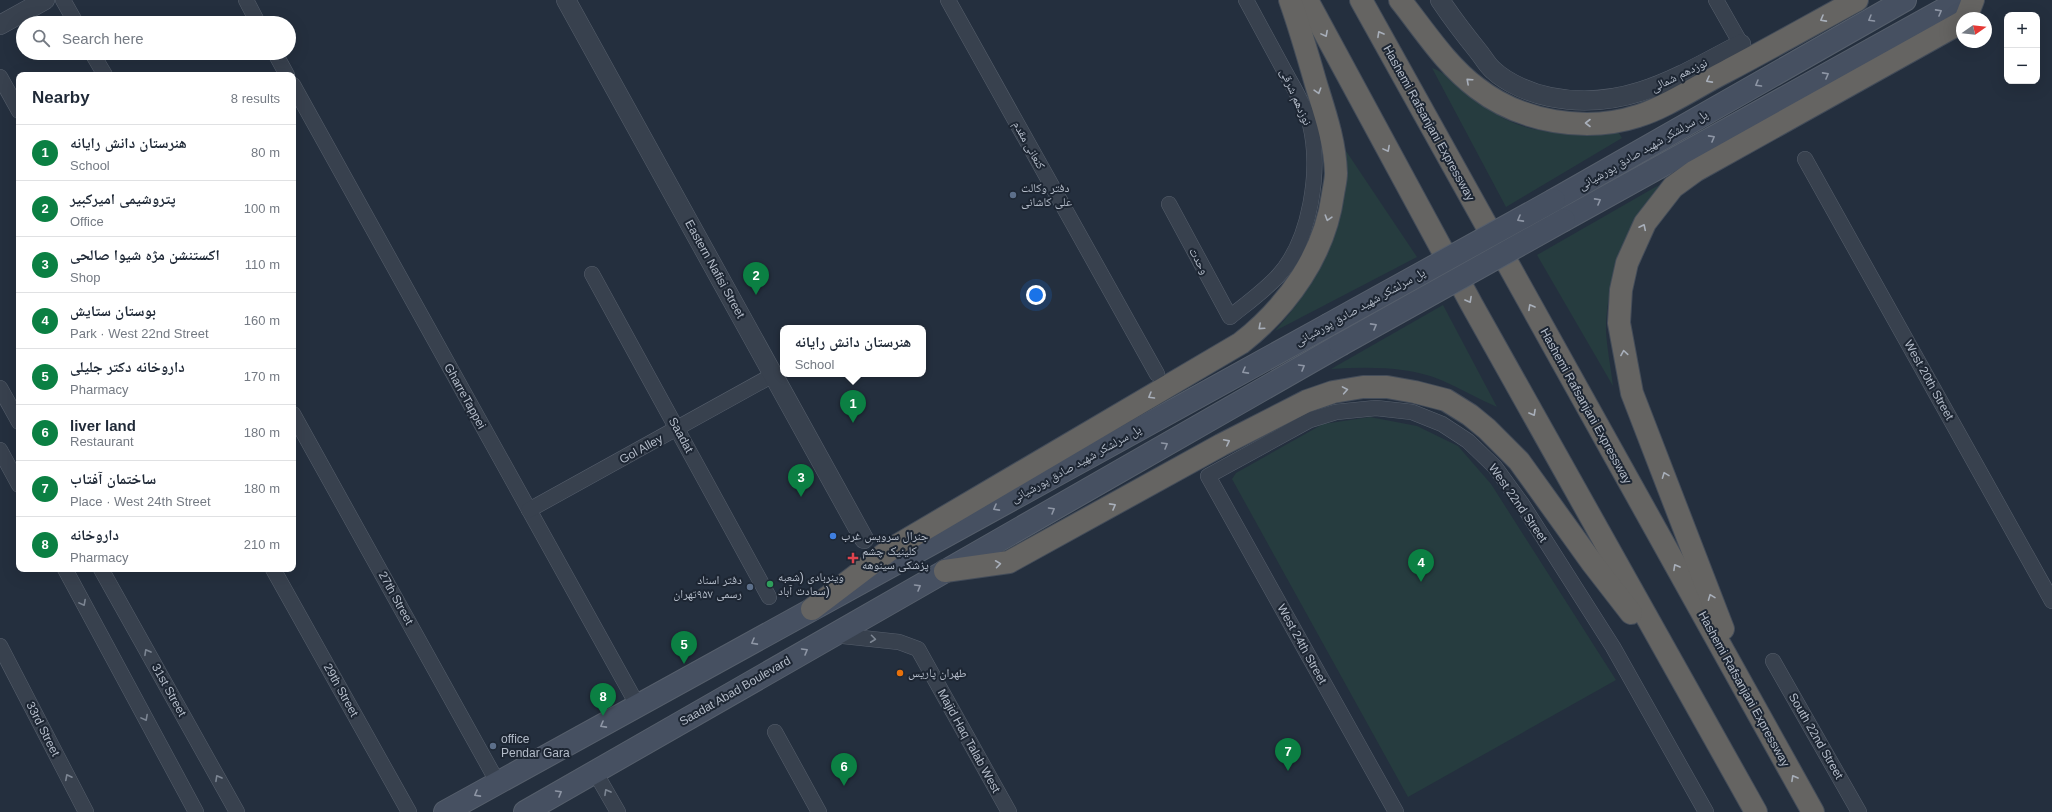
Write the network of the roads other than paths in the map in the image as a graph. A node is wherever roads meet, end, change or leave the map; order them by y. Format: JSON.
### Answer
{"nodes":[{"id":1,"x":45,"y":0,"type":"edge"},
{"id":2,"x":63,"y":0,"type":"edge"},
{"id":3,"x":246,"y":0,"type":"edge"},
{"id":4,"x":566,"y":0,"type":"edge"},
{"id":5,"x":948,"y":0,"type":"edge"},
{"id":6,"x":1246,"y":0,"type":"edge"},
{"id":7,"x":1290,"y":0,"type":"edge"},
{"id":8,"x":1307,"y":0,"type":"edge"},
{"id":9,"x":1361,"y":0,"type":"edge"},
{"id":10,"x":1400,"y":0,"type":"edge"},
{"id":11,"x":1440,"y":0,"type":"edge"},
{"id":12,"x":1716,"y":0,"type":"edge"},
{"id":13,"x":1857,"y":0,"type":"edge"},
{"id":14,"x":1904,"y":0,"type":"edge"},
{"id":15,"x":1961,"y":0,"type":"edge"},
{"id":16,"x":1973,"y":0,"type":"edge"},
{"id":17,"x":1968,"y":12,"type":"edge"},
{"id":18,"x":16,"y":16,"type":"edge"},
{"id":19,"x":16,"y":16,"type":"edge"},
{"id":20,"x":72,"y":16,"type":"edge"},
{"id":21,"x":254,"y":16,"type":"edge"},
{"id":22,"x":0,"y":25,"type":"edge"},
{"id":23,"x":1956,"y":25,"type":"edge"},
{"id":24,"x":1741,"y":44,"type":"joint"},
{"id":25,"x":96,"y":60,"type":"edge"},
{"id":26,"x":279,"y":60,"type":"edge"},
{"id":27,"x":103,"y":72,"type":"edge"},
{"id":28,"x":285,"y":72,"type":"edge"},
{"id":29,"x":0,"y":77,"type":"edge"},
{"id":30,"x":296,"y":90,"type":"edge"},
{"id":31,"x":16,"y":106,"type":"edge"},
{"id":32,"x":1806,"y":159,"type":"dead end"},
{"id":33,"x":1169,"y":204,"type":"dead end"},
{"id":34,"x":592,"y":274,"type":"dead end"},
{"id":35,"x":1230,"y":318,"type":"joint"},
{"id":36,"x":1157,"y":374,"type":"dead end"},
{"id":37,"x":773,"y":375,"type":"junction"},
{"id":38,"x":0,"y":388,"type":"edge"},
{"id":39,"x":16,"y":417,"type":"edge"},
{"id":40,"x":296,"y":419,"type":"edge"},
{"id":41,"x":677,"y":428,"type":"junction"},
{"id":42,"x":0,"y":450,"type":"edge"},
{"id":43,"x":1208,"y":476,"type":"joint"},
{"id":44,"x":16,"y":479,"type":"edge"},
{"id":45,"x":529,"y":510,"type":"junction"},
{"id":46,"x":864,"y":539,"type":"dead end"},
{"id":47,"x":945,"y":571,"type":"junction"},
{"id":48,"x":67,"y":572,"type":"edge"},
{"id":49,"x":103,"y":572,"type":"edge"},
{"id":50,"x":276,"y":572,"type":"edge"},
{"id":51,"x":769,"y":597,"type":"dead end"},
{"id":52,"x":2052,"y":602,"type":"edge"},
{"id":53,"x":812,"y":609,"type":"junction"},
{"id":54,"x":834,"y":635,"type":"junction"},
{"id":55,"x":0,"y":646,"type":"edge"},
{"id":56,"x":1773,"y":660,"type":"dead end"},
{"id":57,"x":1676,"y":671,"type":"junction"},
{"id":58,"x":1750,"y":699,"type":"junction"},
{"id":59,"x":638,"y":706,"type":"junction"},
{"id":60,"x":775,"y":732,"type":"dead end"},
{"id":61,"x":595,"y":772,"type":"junction"},
{"id":62,"x":498,"y":783,"type":"junction"},
{"id":63,"x":86,"y":812,"type":"edge"},
{"id":64,"x":196,"y":812,"type":"edge"},
{"id":65,"x":237,"y":812,"type":"edge"},
{"id":66,"x":409,"y":812,"type":"edge"},
{"id":67,"x":445,"y":812,"type":"edge"},
{"id":68,"x":525,"y":812,"type":"edge"},
{"id":69,"x":618,"y":812,"type":"edge"},
{"id":70,"x":819,"y":812,"type":"edge"},
{"id":71,"x":1009,"y":812,"type":"edge"},
{"id":72,"x":1396,"y":812,"type":"edge"},
{"id":73,"x":1706,"y":812,"type":"edge"},
{"id":74,"x":1756,"y":812,"type":"edge"},
{"id":75,"x":1813,"y":812,"type":"edge"},
{"id":76,"x":1859,"y":812,"type":"edge"}],
"edges":[{"from":1,"to":18,"type":"street"},
{"from":2,"to":20,"type":"street"},
{"from":3,"to":21,"type":"street"},
{"from":4,"to":37,"type":"street","name":"Eastern Nafisi Street"},
{"from":5,"to":36,"type":"street","name":"کنعانی مقدم"},
{"from":6,"to":35,"type":"street","name":"نوزدهم شرقی"},
{"from":7,"to":53,"type":"highway","one_way":true},
{"from":8,"to":57,"type":"highway","one_way":true},
{"from":58,"to":9,"type":"highway","name":"Hashemi Rafsanjani Expressway","one_way":true},
{"from":13,"to":10,"type":"highway","one_way":true},
{"from":11,"to":24,"type":"street","name":"نوزدهم شمالی"},
{"from":12,"to":24,"type":"street"},
{"from":14,"to":53,"type":"main road","name":"پل سرلشکر شهید صادق پورشیانی","one_way":true,"bridge":true},
{"from":47,"to":15,"type":"main road","name":"پل سرلشکر شهید صادق پورشیانی","one_way":true,"bridge":true},
{"from":16,"to":17,"type":"highway"},
{"from":19,"to":22,"type":"street"},
{"from":58,"to":23,"type":"highway","one_way":true},
{"from":25,"to":27,"type":"street"},
{"from":26,"to":28,"type":"street"},
{"from":29,"to":31,"type":"street"},
{"from":30,"to":45,"type":"street","name":"GharreTappei"},
{"from":32,"to":52,"type":"street","name":"West 20th Street"},
{"from":33,"to":35,"type":"street","name":"وحدت"},
{"from":34,"to":41,"type":"street","name":"Saadat"},
{"from":37,"to":41,"type":"street","name":"Gol Alley"},
{"from":37,"to":46,"type":"street","name":"Eastern Nafisi Street"},
{"from":38,"to":39,"type":"street"},
{"from":40,"to":62,"type":"street","name":"27th Street"},
{"from":41,"to":45,"type":"street","name":"Gol Alley"},
{"from":41,"to":51,"type":"street","name":"Saadat"},
{"from":42,"to":44,"type":"street"},
{"from":43,"to":72,"type":"street","name":"West 24th Street"},
{"from":43,"to":73,"type":"street","name":"West 22nd Street"},
{"from":45,"to":59,"type":"street","name":"GharreTappei"},
{"from":54,"to":47,"type":"main road","name":"Saadat Abad Boulevard","one_way":true},
{"from":47,"to":57,"type":"highway","one_way":true},
{"from":48,"to":64,"type":"street","one_way":true},
{"from":65,"to":49,"type":"street","name":"31st Street","one_way":true},
{"from":50,"to":66,"type":"street","name":"29th Street"},
{"from":53,"to":59,"type":"main road","one_way":true},
{"from":61,"to":54,"type":"main road","name":"Saadat Abad Boulevard","one_way":true},
{"from":54,"to":71,"type":"street","name":"Majid Haq Talab West","one_way":true},
{"from":63,"to":55,"type":"street","name":"33rd Street","one_way":true},
{"from":56,"to":76,"type":"street","name":"South 22nd Street"},
{"from":57,"to":74,"type":"highway"},
{"from":75,"to":58,"type":"highway","name":"Hashemi Rafsanjani Expressway","one_way":true},
{"from":59,"to":62,"type":"main road","one_way":true},
{"from":60,"to":70,"type":"street"},
{"from":68,"to":61,"type":"main road","name":"Saadat Abad Boulevard","one_way":true},
{"from":69,"to":61,"type":"street","one_way":true},
{"from":62,"to":67,"type":"main road","one_way":true}]}
